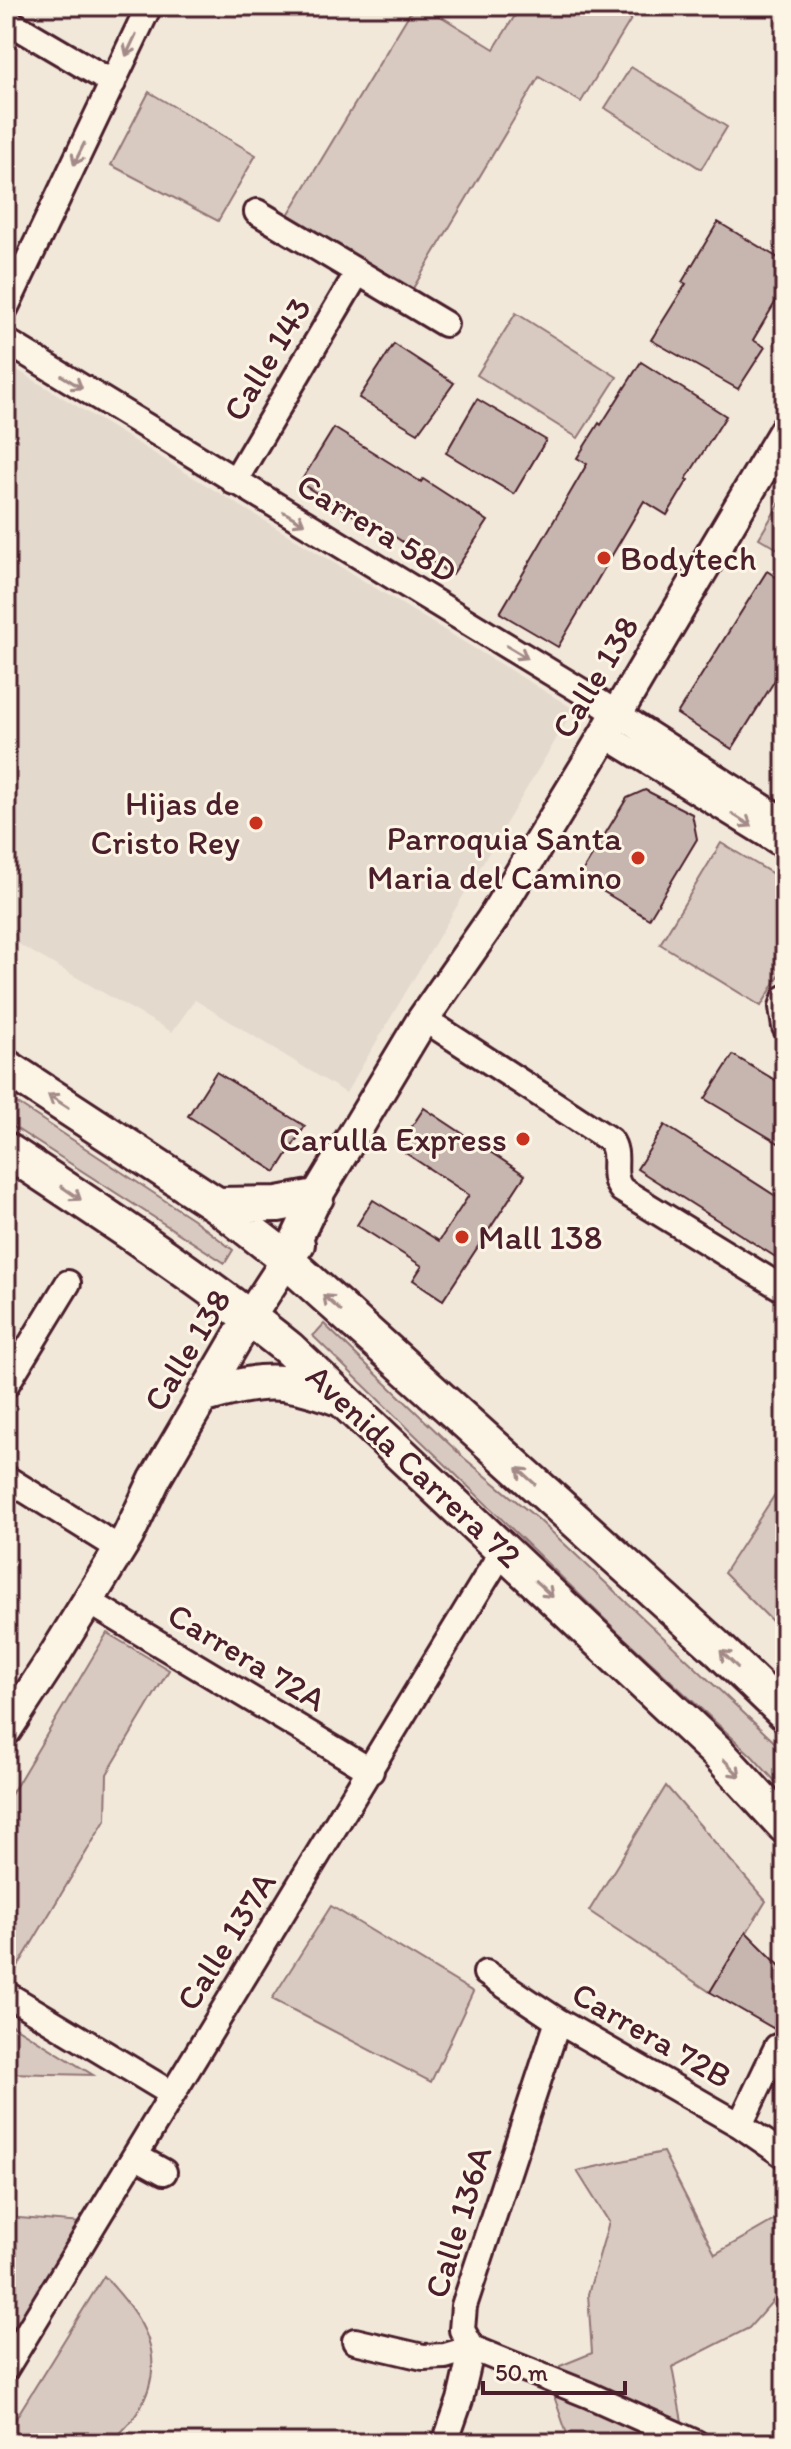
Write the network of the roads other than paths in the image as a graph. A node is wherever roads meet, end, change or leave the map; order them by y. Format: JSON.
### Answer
{"nodes":[{"id":1,"x":149,"y":6,"type":"edge"},
{"id":2,"x":6,"y":20,"type":"edge"},
{"id":3,"x":113,"y":83,"type":"junction"},
{"id":4,"x":257,"y":212,"type":"dead end"},
{"id":5,"x":358,"y":272,"type":"junction"},
{"id":6,"x":6,"y":307,"type":"edge"},
{"id":7,"x":445,"y":324,"type":"dead end"},
{"id":8,"x":6,"y":341,"type":"edge"},
{"id":9,"x":785,"y":430,"type":"edge"},
{"id":10,"x":234,"y":482,"type":"junction"},
{"id":11,"x":611,"y":725,"type":"junction"},
{"id":12,"x":706,"y":784,"type":"junction"},
{"id":13,"x":785,"y":821,"type":"edge"},
{"id":14,"x":785,"y":846,"type":"edge"},
{"id":15,"x":492,"y":920,"type":"junction"},
{"id":16,"x":785,"y":998,"type":"edge"},
{"id":17,"x":785,"y":1026,"type":"edge"},
{"id":18,"x":438,"y":1028,"type":"junction"},
{"id":19,"x":6,"y":1067,"type":"edge"},
{"id":20,"x":6,"y":1150,"type":"edge"},
{"id":21,"x":316,"y":1197,"type":"junction"},
{"id":22,"x":217,"y":1205,"type":"junction"},
{"id":23,"x":286,"y":1261,"type":"junction"},
{"id":24,"x":68,"y":1283,"type":"dead end"},
{"id":25,"x":785,"y":1290,"type":"edge"},
{"id":26,"x":249,"y":1318,"type":"junction"},
{"id":27,"x":6,"y":1385,"type":"edge"},
{"id":28,"x":205,"y":1395,"type":"junction"},
{"id":29,"x":345,"y":1401,"type":"junction"},
{"id":30,"x":6,"y":1478,"type":"edge"},
{"id":31,"x":155,"y":1479,"type":"junction"},
{"id":32,"x":109,"y":1542,"type":"junction"},
{"id":33,"x":503,"y":1550,"type":"junction"},
{"id":34,"x":88,"y":1601,"type":"junction"},
{"id":35,"x":785,"y":1713,"type":"edge"},
{"id":36,"x":10,"y":1723,"type":"edge"},
{"id":37,"x":371,"y":1771,"type":"junction"},
{"id":38,"x":785,"y":1826,"type":"edge"},
{"id":39,"x":486,"y":1973,"type":"dead end"},
{"id":40,"x":6,"y":1994,"type":"edge"},
{"id":41,"x":558,"y":2021,"type":"junction"},
{"id":42,"x":777,"y":2047,"type":"dead end"},
{"id":43,"x":172,"y":2094,"type":"junction"},
{"id":44,"x":740,"y":2125,"type":"junction"},
{"id":45,"x":135,"y":2156,"type":"junction"},
{"id":46,"x":785,"y":2156,"type":"edge"},
{"id":47,"x":164,"y":2172,"type":"dead end"},
{"id":48,"x":355,"y":2341,"type":"dead end"},
{"id":49,"x":472,"y":2348,"type":"junction"},
{"id":50,"x":6,"y":2368,"type":"edge"},
{"id":51,"x":445,"y":2443,"type":"edge"},
{"id":52,"x":696,"y":2443,"type":"edge"}],
"edges":[{"from":1,"to":3,"type":"street","one_way":true},
{"from":2,"to":3,"type":"street"},
{"from":3,"to":6,"type":"street","one_way":true},
{"from":4,"to":5,"type":"street"},
{"from":5,"to":7,"type":"street"},
{"from":5,"to":10,"type":"street","name":"Calle 143"},
{"from":8,"to":10,"type":"street","name":"Carrera 58D","one_way":true},
{"from":9,"to":11,"type":"main road","name":"Calle 138"},
{"from":10,"to":11,"type":"street","name":"Carrera 58D","one_way":true},
{"from":11,"to":12,"type":"street","name":"Carrera 58D"},
{"from":11,"to":15,"type":"main road","name":"Calle 138"},
{"from":12,"to":13,"type":"street","name":"Carrera 58D"},
{"from":12,"to":14,"type":"street","name":"Carrera 58D","one_way":true},
{"from":15,"to":18,"type":"main road","name":"Calle 138"},
{"from":15,"to":21,"type":"main road","name":"Calle 138"},
{"from":16,"to":17,"type":"street"},
{"from":18,"to":23,"type":"main road","name":"Calle 138"},
{"from":18,"to":25,"type":"street"},
{"from":22,"to":19,"type":"highway","name":"Avenida Carrera 72","one_way":true},
{"from":20,"to":26,"type":"highway","name":"Avenida Carrera 72","one_way":true},
{"from":21,"to":22,"type":"highway"},
{"from":21,"to":23,"type":"main road","name":"Calle 138"},
{"from":22,"to":23,"type":"highway","name":"Avenida Carrera 72"},
{"from":23,"to":26,"type":"main road","name":"Calle 138"},
{"from":35,"to":23,"type":"highway","name":"Avenida Carrera 72","one_way":true},
{"from":24,"to":27,"type":"street"},
{"from":26,"to":28,"type":"main road","name":"Calle 138"},
{"from":26,"to":29,"type":"highway","name":"Avenida Carrera 72"},
{"from":28,"to":29,"type":"highway"},
{"from":28,"to":31,"type":"main road","name":"Calle 138"},
{"from":29,"to":33,"type":"highway","name":"Avenida Carrera 72"},
{"from":30,"to":32,"type":"street"},
{"from":31,"to":32,"type":"main road","name":"Calle 138"},
{"from":31,"to":34,"type":"main road","name":"Calle 138"},
{"from":32,"to":36,"type":"main road","name":"Calle 138"},
{"from":33,"to":37,"type":"street","name":"Calle 137A"},
{"from":33,"to":38,"type":"highway","name":"Avenida Carrera 72","one_way":true},
{"from":34,"to":36,"type":"main road","name":"Calle 138"},
{"from":34,"to":37,"type":"street","name":"Carrera 72A"},
{"from":37,"to":43,"type":"street","name":"Calle 137A"},
{"from":39,"to":41,"type":"street","name":"Carrera 72B"},
{"from":40,"to":43,"type":"street"},
{"from":41,"to":44,"type":"street","name":"Carrera 72B"},
{"from":41,"to":49,"type":"street","name":"Calle 136A"},
{"from":42,"to":44,"type":"street"},
{"from":43,"to":45,"type":"street","name":"Calle 137A"},
{"from":44,"to":46,"type":"street","name":"Carrera 72B"},
{"from":45,"to":47,"type":"street"},
{"from":45,"to":50,"type":"street","name":"Calle 137A"},
{"from":48,"to":49,"type":"street"},
{"from":49,"to":51,"type":"street","name":"Calle 136A"},
{"from":49,"to":52,"type":"street"}]}
